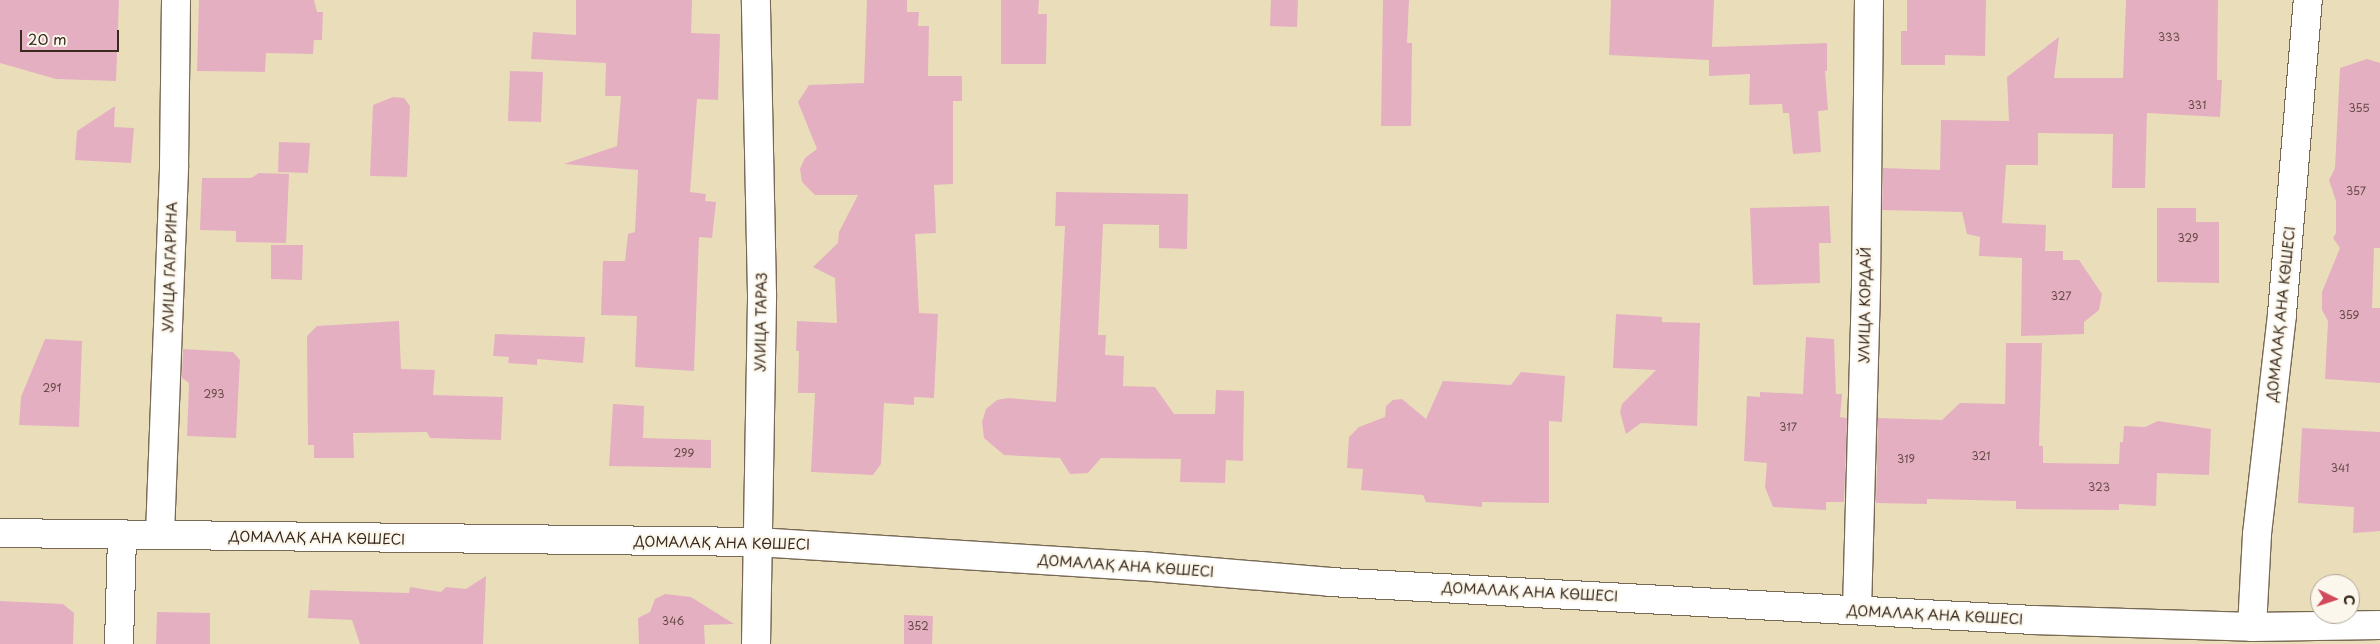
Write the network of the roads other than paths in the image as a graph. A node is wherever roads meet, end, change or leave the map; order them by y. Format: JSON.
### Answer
{"nodes":[{"id":1,"x":176,"y":0,"type":"edge"},
{"id":2,"x":756,"y":0,"type":"edge"},
{"id":3,"x":1869,"y":0,"type":"edge"},
{"id":4,"x":2308,"y":0,"type":"edge"},
{"id":5,"x":0,"y":534,"type":"edge"},
{"id":6,"x":122,"y":534,"type":"junction"},
{"id":7,"x":160,"y":534,"type":"junction"},
{"id":8,"x":757,"y":542,"type":"junction"},
{"id":9,"x":1857,"y":610,"type":"junction"},
{"id":10,"x":2380,"y":625,"type":"edge"},
{"id":11,"x":2252,"y":627,"type":"junction"},
{"id":12,"x":2033,"y":632,"type":"edge"},
{"id":13,"x":119,"y":644,"type":"edge"},
{"id":14,"x":756,"y":644,"type":"edge"}],
"edges":[{"from":1,"to":7,"type":"street","name":"УЛИЦА ГАГАРИНА"},
{"from":2,"to":8,"type":"street","name":"УЛИЦА ТАРАЗ"},
{"from":3,"to":9,"type":"street","name":"УЛИЦА КОРДАЙ"},
{"from":4,"to":11,"type":"street","name":"ДОМАЛАҚ АНА КӨШЕСІ"},
{"from":5,"to":6,"type":"street","name":"ДОМАЛАҚ АНА КӨШЕСІ"},
{"from":6,"to":7,"type":"street","name":"ДОМАЛАҚ АНА КӨШЕСІ"},
{"from":6,"to":13,"type":"street"},
{"from":7,"to":8,"type":"street","name":"ДОМАЛАҚ АНА КӨШЕСІ"},
{"from":8,"to":9,"type":"street","name":"ДОМАЛАҚ АНА КӨШЕСІ"},
{"from":8,"to":14,"type":"street","name":"УЛИЦА ТАРАЗ"},
{"from":9,"to":12,"type":"street","name":"ДОМАЛАҚ АНА КӨШЕСІ"},
{"from":10,"to":11,"type":"street","name":"ДОМАЛАҚ АНА КӨШЕСІ"},
{"from":11,"to":12,"type":"street","name":"ДОМАЛАҚ АНА КӨШЕСІ"}]}
